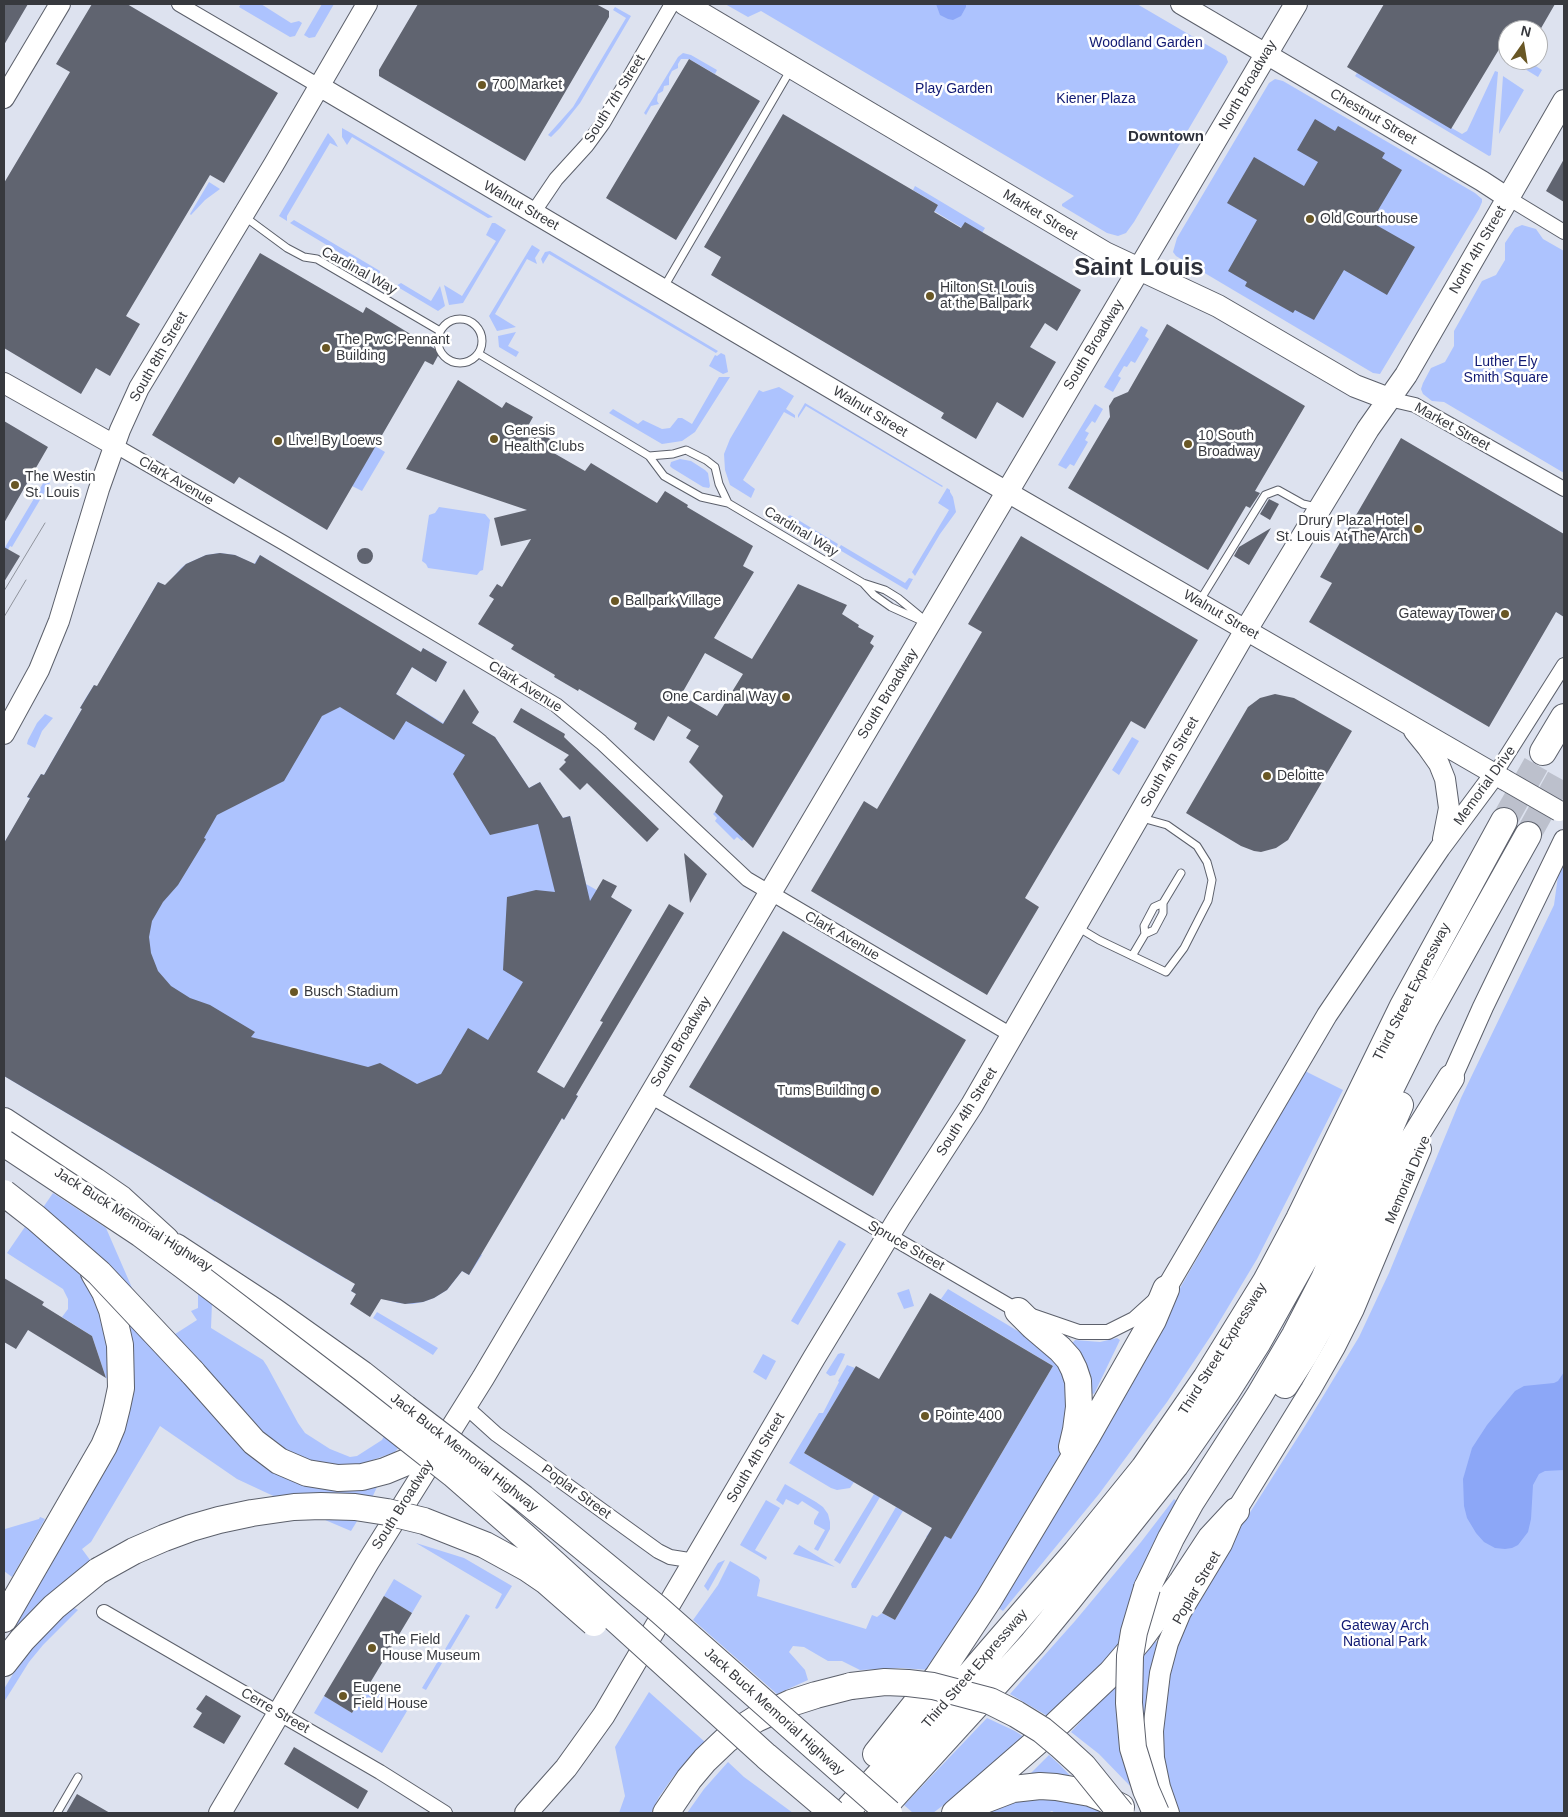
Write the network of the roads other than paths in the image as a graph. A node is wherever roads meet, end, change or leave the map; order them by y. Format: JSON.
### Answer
{"nodes":[{"id":1,"x":60,"y":4,"type":"edge"},
{"id":2,"x":179,"y":4,"type":"edge"},
{"id":3,"x":367,"y":4,"type":"edge"},
{"id":4,"x":672,"y":4,"type":"edge"},
{"id":5,"x":685,"y":4,"type":"edge"},
{"id":6,"x":1181,"y":4,"type":"edge"},
{"id":7,"x":1296,"y":4,"type":"edge"},
{"id":8,"x":1267,"y":54,"type":"junction"},
{"id":9,"x":792,"y":68,"type":"junction"},
{"id":10,"x":319,"y":86,"type":"junction"},
{"id":11,"x":4,"y":98,"type":"edge"},
{"id":12,"x":1564,"y":101,"type":"edge"},
{"id":13,"x":1508,"y":198,"type":"junction"},
{"id":14,"x":534,"y":214,"type":"junction"},
{"id":15,"x":243,"y":216,"type":"junction"},
{"id":16,"x":1564,"y":232,"type":"edge"},
{"id":17,"x":1140,"y":269,"type":"junction"},
{"id":18,"x":663,"y":289,"type":"junction"},
{"id":19,"x":440,"y":331,"type":"junction"},
{"id":20,"x":479,"y":354,"type":"junction"},
{"id":21,"x":4,"y":383,"type":"edge"},
{"id":22,"x":1390,"y":398,"type":"junction"},
{"id":23,"x":114,"y":445,"type":"junction"},
{"id":24,"x":649,"y":456,"type":"junction"},
{"id":25,"x":1564,"y":489,"type":"edge"},
{"id":26,"x":1007,"y":492,"type":"junction"},
{"id":27,"x":728,"y":503,"type":"junction"},
{"id":28,"x":1324,"y":503,"type":"junction"},
{"id":29,"x":863,"y":583,"type":"junction"},
{"id":30,"x":1198,"y":602,"type":"junction"},
{"id":31,"x":929,"y":624,"type":"junction"},
{"id":32,"x":1246,"y":630,"type":"junction"},
{"id":33,"x":1564,"y":664,"type":"edge"},
{"id":34,"x":9,"y":713,"type":"edge"},
{"id":35,"x":1564,"y":717,"type":"edge"},
{"id":36,"x":1399,"y":718,"type":"junction"},
{"id":37,"x":4,"y":734,"type":"edge"},
{"id":38,"x":1543,"y":752,"type":"tunnel mouth"},
{"id":39,"x":1500,"y":777,"type":"junction"},
{"id":40,"x":1562,"y":813,"type":"edge"},
{"id":41,"x":1138,"y":817,"type":"junction"},
{"id":42,"x":1504,"y":821,"type":"tunnel mouth"},
{"id":43,"x":1528,"y":835,"type":"tunnel mouth"},
{"id":44,"x":1564,"y":840,"type":"edge"},
{"id":45,"x":1440,"y":848,"type":"junction"},
{"id":46,"x":1181,"y":873,"type":"dead end"},
{"id":47,"x":770,"y":893,"type":"junction"},
{"id":48,"x":1163,"y":903,"type":"junction"},
{"id":49,"x":1076,"y":927,"type":"junction"},
{"id":50,"x":1145,"y":934,"type":"junction"},
{"id":51,"x":1132,"y":956,"type":"junction"},
{"id":52,"x":1450,"y":974,"type":"junction"},
{"id":53,"x":1013,"y":1036,"type":"junction"},
{"id":54,"x":1451,"y":1078,"type":"junction"},
{"id":55,"x":650,"y":1096,"type":"junction"},
{"id":56,"x":4,"y":1122,"type":"edge"},
{"id":57,"x":4,"y":1141,"type":"edge"},
{"id":58,"x":4,"y":1193,"type":"edge"},
{"id":59,"x":888,"y":1236,"type":"junction"},
{"id":60,"x":166,"y":1240,"type":"junction"},
{"id":61,"x":1166,"y":1289,"type":"junction"},
{"id":62,"x":1018,"y":1311,"type":"junction"},
{"id":63,"x":465,"y":1406,"type":"junction"},
{"id":64,"x":438,"y":1449,"type":"junction"},
{"id":65,"x":1064,"y":1473,"type":"junction"},
{"id":66,"x":1236,"y":1511,"type":"junction"},
{"id":67,"x":1170,"y":1538,"type":"junction"},
{"id":68,"x":696,"y":1559,"type":"junction"},
{"id":69,"x":104,"y":1612,"type":"dead end"},
{"id":70,"x":4,"y":1619,"type":"edge"},
{"id":71,"x":4,"y":1663,"type":"edge"},
{"id":72,"x":706,"y":1702,"type":"junction"},
{"id":73,"x":278,"y":1713,"type":"junction"},
{"id":74,"x":78,"y":1777,"type":"dead end"},
{"id":75,"x":57,"y":1813,"type":"edge"},
{"id":76,"x":220,"y":1813,"type":"edge"},
{"id":77,"x":445,"y":1813,"type":"edge"},
{"id":78,"x":526,"y":1813,"type":"edge"},
{"id":79,"x":666,"y":1813,"type":"edge"},
{"id":80,"x":825,"y":1813,"type":"edge"},
{"id":81,"x":833,"y":1813,"type":"edge"},
{"id":82,"x":845,"y":1813,"type":"edge"},
{"id":83,"x":878,"y":1813,"type":"edge"},
{"id":84,"x":889,"y":1813,"type":"edge"},
{"id":85,"x":955,"y":1813,"type":"edge"},
{"id":86,"x":1121,"y":1813,"type":"edge"},
{"id":87,"x":1130,"y":1813,"type":"edge"},
{"id":88,"x":1156,"y":1813,"type":"edge"},
{"id":89,"x":1169,"y":1813,"type":"edge"}],
"edges":[{"from":1,"to":11,"type":"street"},
{"from":2,"to":10,"type":"street","name":"Walnut Street"},
{"from":3,"to":10,"type":"street","name":"South 8th Street"},
{"from":4,"to":14,"type":"street","name":"South 7th Street"},
{"from":5,"to":9,"type":"main road","name":"Market Street"},
{"from":6,"to":8,"type":"street","name":"Chestnut Street"},
{"from":7,"to":8,"type":"main road","name":"North Broadway"},
{"from":8,"to":13,"type":"street","name":"Chestnut Street"},
{"from":8,"to":17,"type":"main road","name":"North Broadway"},
{"from":9,"to":17,"type":"main road","name":"Market Street"},
{"from":9,"to":18,"type":"lane"},
{"from":10,"to":14,"type":"street","name":"Walnut Street"},
{"from":10,"to":15,"type":"street","name":"South 8th Street"},
{"from":12,"to":13,"type":"main road","name":"North 4th Street"},
{"from":13,"to":16,"type":"street","name":"Chestnut Street"},
{"from":13,"to":22,"type":"main road","name":"North 4th Street"},
{"from":14,"to":18,"type":"street","name":"Walnut Street"},
{"from":15,"to":19,"type":"lane","name":"Cardinal Way"},
{"from":15,"to":23,"type":"street","name":"South 8th Street"},
{"from":17,"to":22,"type":"main road","name":"Market Street"},
{"from":17,"to":26,"type":"main road","name":"South Broadway"},
{"from":18,"to":26,"type":"street","name":"Walnut Street"},
{"from":19,"to":20,"type":"lane"},
{"from":19,"to":20,"type":"lane"},
{"from":20,"to":24,"type":"lane","name":"Cardinal Way"},
{"from":21,"to":23,"type":"street","name":"Clark Avenue"},
{"from":22,"to":25,"type":"street","name":"Market Street"},
{"from":22,"to":28,"type":"main road","name":"South 4th Street"},
{"from":23,"to":34,"type":"street","name":"South 8th Street"},
{"from":23,"to":47,"type":"street","name":"Clark Avenue"},
{"from":24,"to":27,"type":"lane","name":"Cardinal Way"},
{"from":24,"to":27,"type":"lane"},
{"from":26,"to":30,"type":"street","name":"Walnut Street"},
{"from":26,"to":31,"type":"main road","name":"South Broadway"},
{"from":27,"to":29,"type":"lane","name":"Cardinal Way"},
{"from":28,"to":30,"type":"lane"},
{"from":28,"to":32,"type":"main road","name":"South 4th Street"},
{"from":29,"to":31,"type":"lane","name":"Cardinal Way"},
{"from":29,"to":31,"type":"lane","name":"Cardinal Way"},
{"from":30,"to":32,"type":"street","name":"Walnut Street"},
{"from":31,"to":47,"type":"main road","name":"South Broadway"},
{"from":32,"to":36,"type":"street","name":"Walnut Street"},
{"from":32,"to":41,"type":"main road","name":"South 4th Street"},
{"from":33,"to":39,"type":"street","name":"Memorial Drive"},
{"from":34,"to":37,"type":"street","name":"South 8th Street"},
{"from":35,"to":38,"type":"highway"},
{"from":36,"to":39,"type":"street","name":"Walnut Street"},
{"from":36,"to":45,"type":"street"},
{"from":39,"to":40,"type":"street","name":"Walnut Street","bridge":true},
{"from":39,"to":45,"type":"street","name":"Memorial Drive"},
{"from":41,"to":49,"type":"main road","name":"South 4th Street"},
{"from":41,"to":51,"type":"lane"},
{"from":42,"to":82,"type":"highway","name":"Third Street Expressway"},
{"from":43,"to":52,"type":"highway","name":"Third Street Expressway"},
{"from":44,"to":54,"type":"street","name":"Memorial Drive"},
{"from":45,"to":61,"type":"street","name":"Memorial Drive"},
{"from":46,"to":48,"type":"lane"},
{"from":47,"to":53,"type":"street","name":"Clark Avenue"},
{"from":47,"to":55,"type":"main road","name":"South Broadway"},
{"from":48,"to":50,"type":"lane"},
{"from":48,"to":50,"type":"lane"},
{"from":49,"to":51,"type":"lane"},
{"from":49,"to":53,"type":"main road","name":"South 4th Street"},
{"from":50,"to":51,"type":"lane"},
{"from":52,"to":67,"type":"highway"},
{"from":52,"to":83,"type":"highway","name":"Third Street Expressway"},
{"from":53,"to":59,"type":"main road","name":"South 4th Street"},
{"from":54,"to":66,"type":"street","name":"Memorial Drive"},
{"from":54,"to":67,"type":"highway"},
{"from":55,"to":59,"type":"street","name":"Spruce Street"},
{"from":55,"to":63,"type":"main road","name":"South Broadway"},
{"from":56,"to":60,"type":"highway"},
{"from":57,"to":60,"type":"highway","name":"Jack Buck Memorial Highway","bridge":true},
{"from":57,"to":72,"type":"highway","name":"Jack Buck Memorial Highway","bridge":true},
{"from":58,"to":64,"type":"highway","bridge":true},
{"from":58,"to":70,"type":"highway","bridge":true},
{"from":59,"to":62,"type":"street","name":"Spruce Street"},
{"from":59,"to":68,"type":"main road","name":"South 4th Street"},
{"from":60,"to":84,"type":"highway","name":"Jack Buck Memorial Highway","bridge":true},
{"from":61,"to":62,"type":"street","name":"Spruce Street"},
{"from":61,"to":65,"type":"highway"},
{"from":62,"to":65,"type":"highway"},
{"from":63,"to":64,"type":"main road","name":"South Broadway"},
{"from":63,"to":68,"type":"street","name":"Poplar Street"},
{"from":64,"to":73,"type":"main road","name":"South Broadway"},
{"from":65,"to":80,"type":"highway"},
{"from":66,"to":85,"type":"highway"},
{"from":66,"to":89,"type":"street","name":"Poplar Street"},
{"from":67,"to":88,"type":"highway","bridge":true},
{"from":68,"to":78,"type":"main road","name":"South 4th Street"},
{"from":69,"to":73,"type":"street","name":"Cerre Street"},
{"from":71,"to":72,"type":"highway","bridge":true},
{"from":72,"to":81,"type":"highway","name":"Jack Buck Memorial Highway","bridge":true},
{"from":73,"to":76,"type":"main road","name":"South Broadway"},
{"from":73,"to":77,"type":"street","name":"Cerre Street"},
{"from":74,"to":75,"type":"lane"},
{"from":79,"to":86,"type":"highway","bridge":true},
{"from":85,"to":87,"type":"highway"}]}
